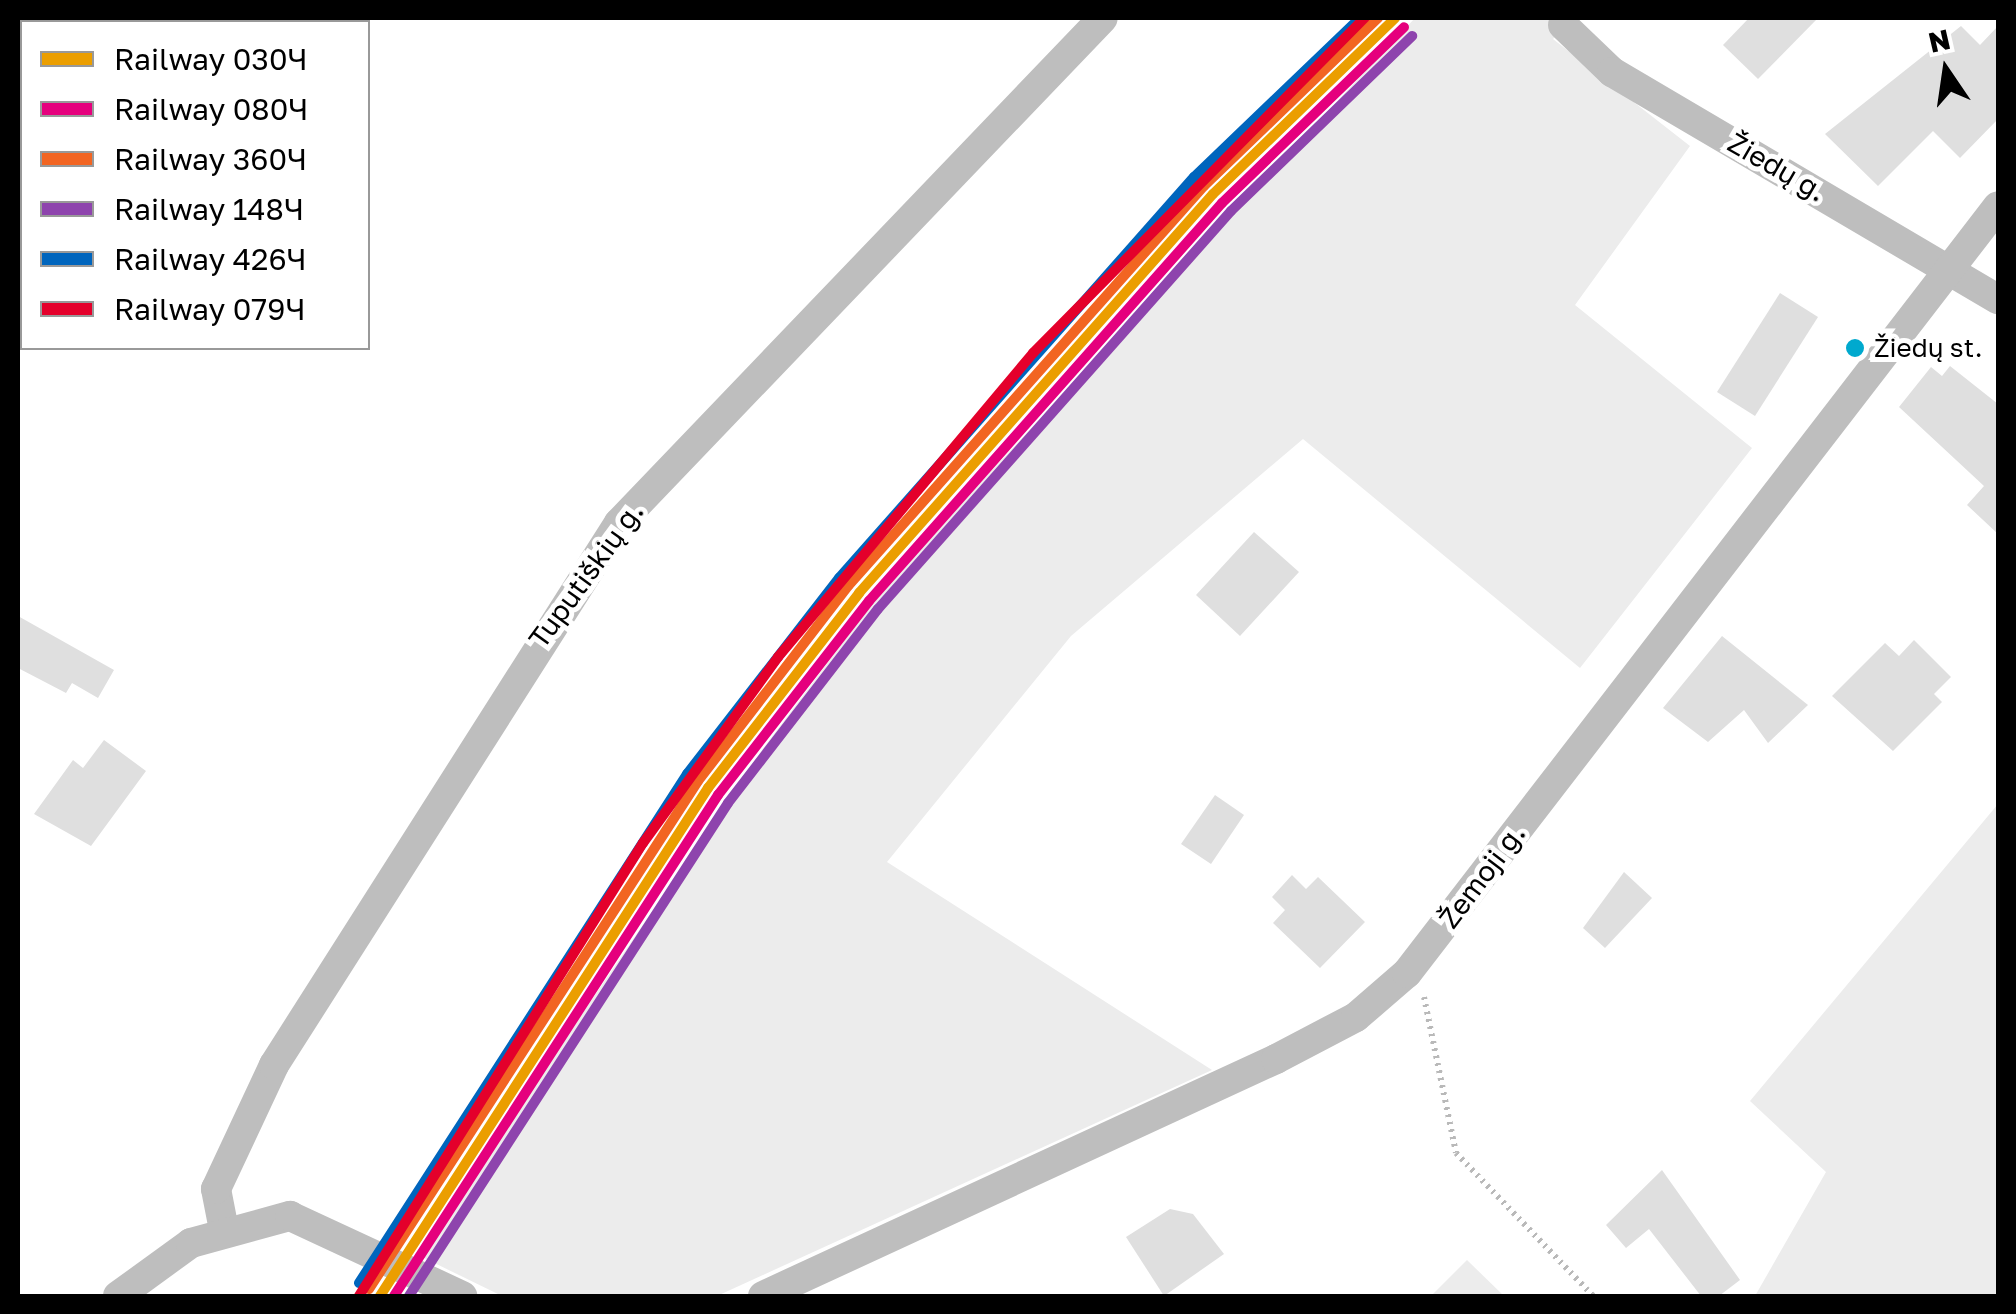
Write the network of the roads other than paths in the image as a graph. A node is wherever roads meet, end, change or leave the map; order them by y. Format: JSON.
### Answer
{"nodes":[{"id":1,"x":1103,"y":18,"type":"edge"},
{"id":2,"x":1563,"y":25,"type":"dead end"},
{"id":3,"x":1998,"y":206,"type":"edge"},
{"id":4,"x":1952,"y":268,"type":"junction"},
{"id":5,"x":1998,"y":299,"type":"edge"},
{"id":6,"x":224,"y":1230,"type":"junction"},
{"id":7,"x":118,"y":1296,"type":"edge"},
{"id":8,"x":462,"y":1296,"type":"edge"},
{"id":9,"x":763,"y":1296,"type":"edge"}],
"edges":[{"from":1,"to":6,"type":"street","name":"Tuputiškių g."},
{"from":2,"to":4,"type":"street","name":"Žiedų g."},
{"from":3,"to":4,"type":"street","name":"Žemoji g."},
{"from":4,"to":5,"type":"street","name":"Žiedų g."},
{"from":4,"to":9,"type":"street","name":"Žemoji g."},
{"from":6,"to":7,"type":"street"},
{"from":6,"to":8,"type":"street"}]}
